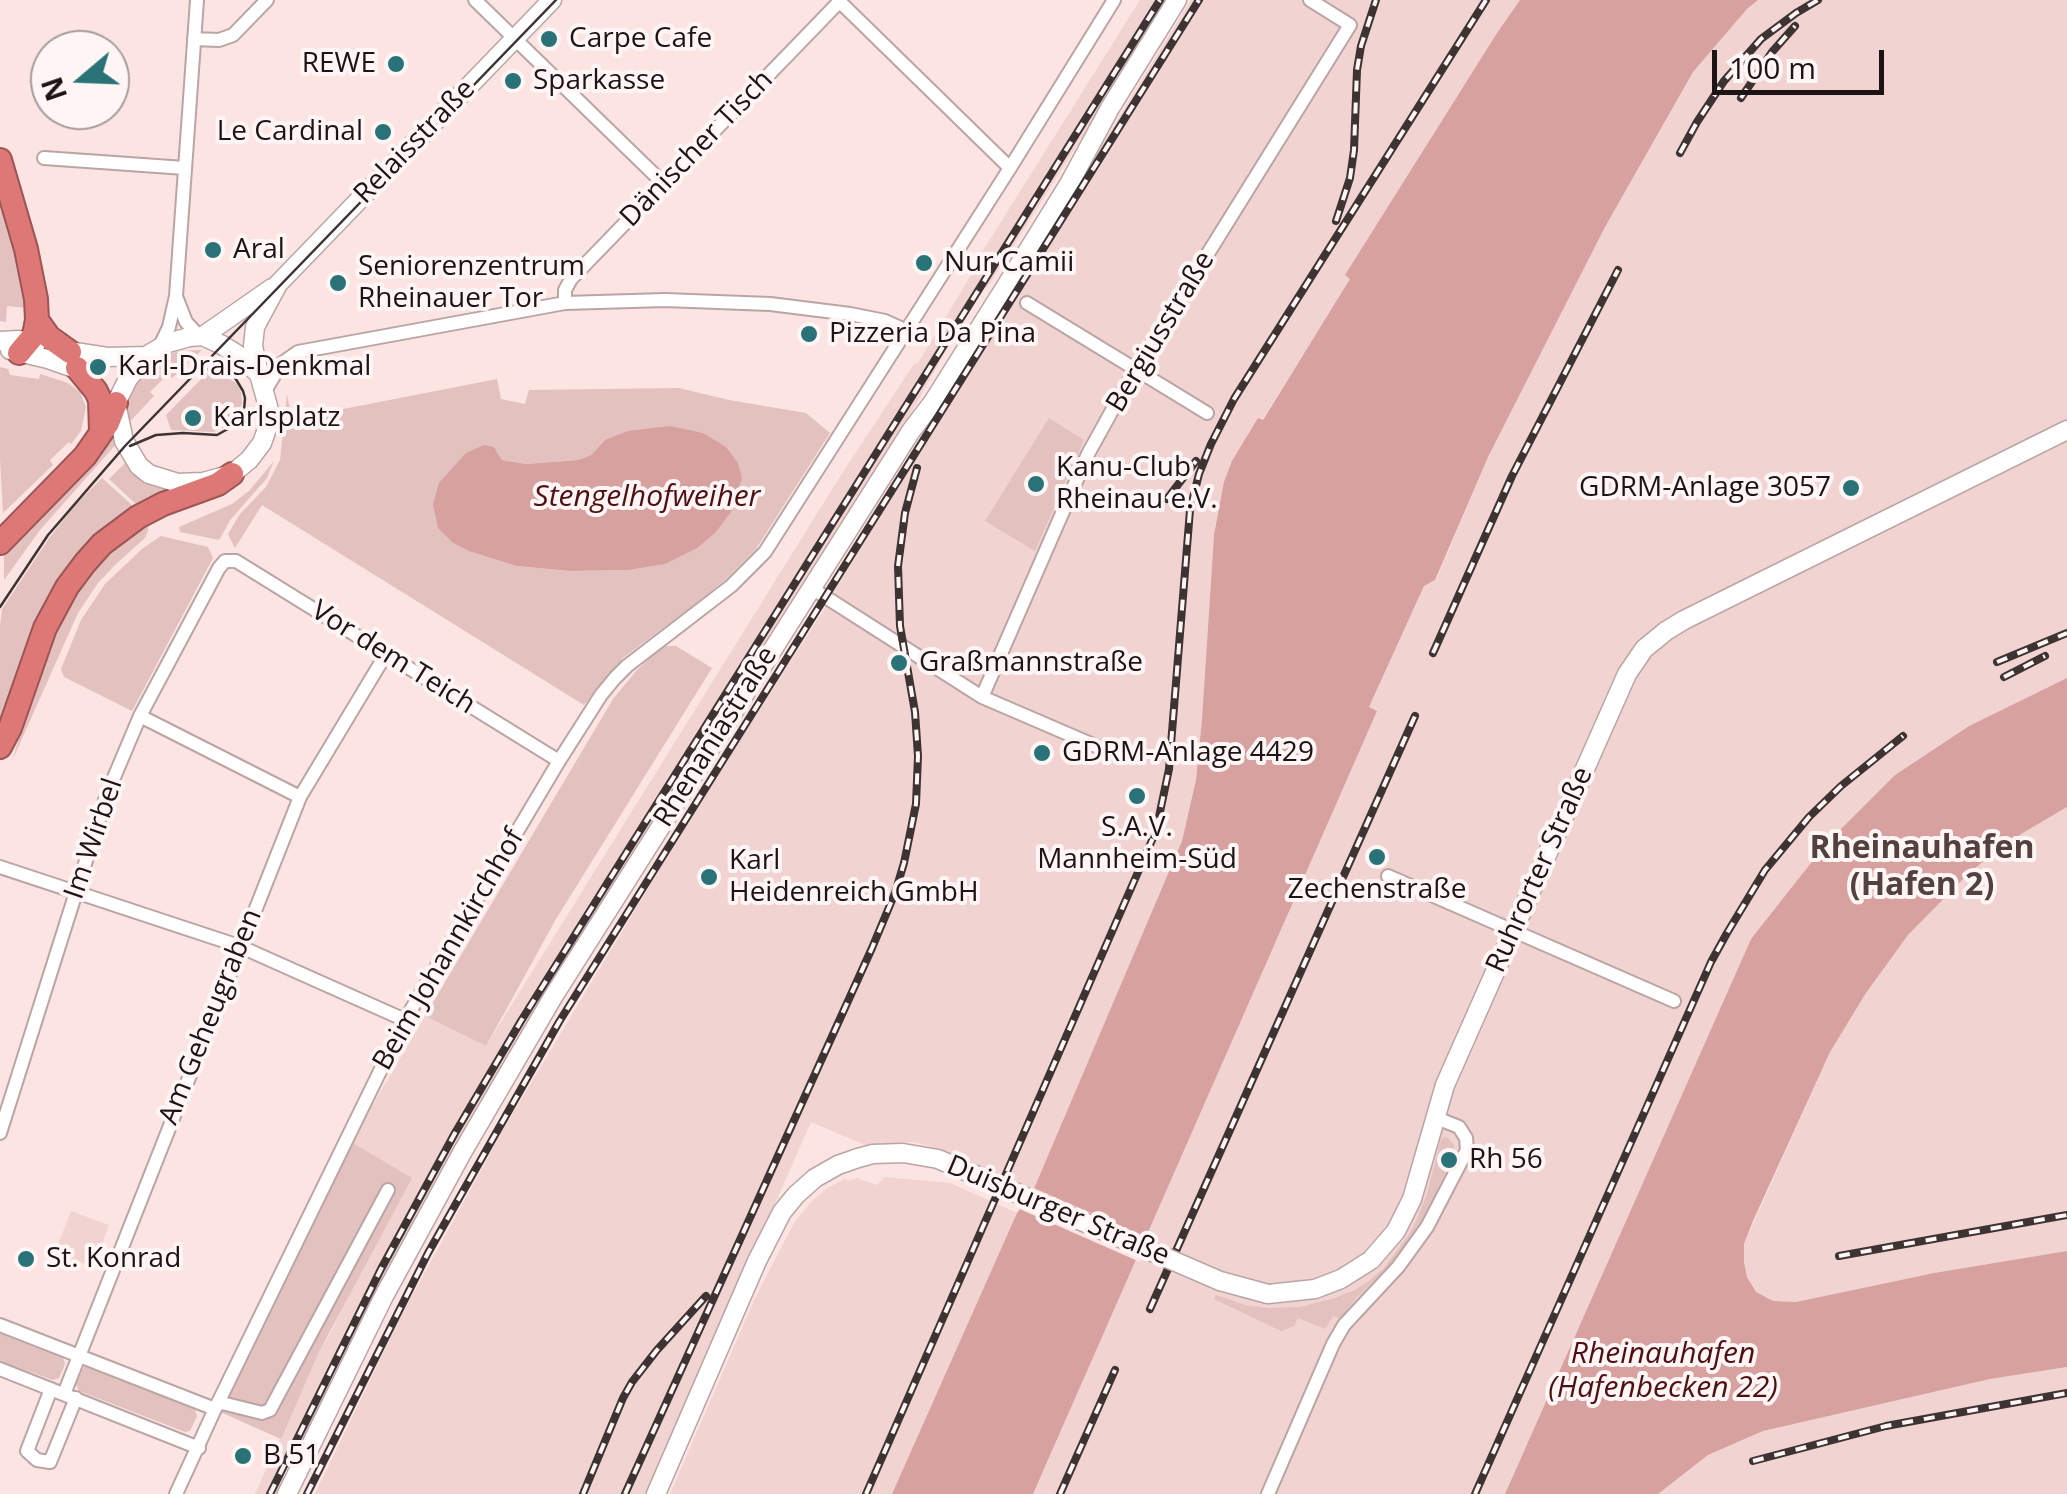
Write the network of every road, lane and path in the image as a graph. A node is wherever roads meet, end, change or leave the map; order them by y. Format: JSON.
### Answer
{"nodes":[{"id":1,"x":197,"y":0,"type":"edge"},
{"id":2,"x":267,"y":0,"type":"edge"},
{"id":3,"x":476,"y":0,"type":"edge"},
{"id":4,"x":552,"y":0,"type":"edge"},
{"id":5,"x":840,"y":0,"type":"edge"},
{"id":6,"x":1114,"y":0,"type":"edge"},
{"id":7,"x":1178,"y":0,"type":"edge"},
{"id":8,"x":1310,"y":0,"type":"edge"},
{"id":9,"x":194,"y":39,"type":"junction"},
{"id":10,"x":516,"y":39,"type":"junction"},
{"id":11,"x":44,"y":158,"type":"dead end"},
{"id":12,"x":0,"y":160,"type":"edge"},
{"id":13,"x":185,"y":168,"type":"junction"},
{"id":14,"x":1010,"y":168,"type":"junction"},
{"id":15,"x":663,"y":183,"type":"junction"},
{"id":16,"x":278,"y":284,"type":"junction"},
{"id":17,"x":176,"y":296,"type":"junction"},
{"id":18,"x":565,"y":303,"type":"junction"},
{"id":19,"x":1027,"y":303,"type":"dead end"},
{"id":20,"x":907,"y":331,"type":"junction"},
{"id":21,"x":201,"y":336,"type":"junction"},
{"id":22,"x":17,"y":340,"type":"edge"},
{"id":23,"x":144,"y":354,"type":"junction"},
{"id":24,"x":73,"y":360,"type":"junction"},
{"id":25,"x":1136,"y":368,"type":"junction"},
{"id":26,"x":262,"y":382,"type":"junction"},
{"id":27,"x":116,"y":404,"type":"junction"},
{"id":28,"x":1207,"y":412,"type":"dead end"},
{"id":29,"x":2067,"y":430,"type":"edge"},
{"id":30,"x":100,"y":434,"type":"junction"},
{"id":31,"x":232,"y":474,"type":"junction"},
{"id":32,"x":0,"y":543,"type":"edge"},
{"id":33,"x":225,"y":561,"type":"joint"},
{"id":34,"x":813,"y":588,"type":"junction"},
{"id":35,"x":386,"y":654,"type":"junction"},
{"id":36,"x":982,"y":696,"type":"junction"},
{"id":37,"x":140,"y":716,"type":"junction"},
{"id":38,"x":5,"y":738,"type":"edge"},
{"id":39,"x":1119,"y":756,"type":"dead end"},
{"id":40,"x":559,"y":760,"type":"junction"},
{"id":41,"x":0,"y":764,"type":"edge"},
{"id":42,"x":300,"y":797,"type":"junction"},
{"id":43,"x":0,"y":867,"type":"edge"},
{"id":44,"x":1388,"y":876,"type":"dead end"},
{"id":45,"x":77,"y":891,"type":"junction"},
{"id":46,"x":1512,"y":930,"type":"junction"},
{"id":47,"x":239,"y":946,"type":"junction"},
{"id":48,"x":1674,"y":1002,"type":"dead end"},
{"id":49,"x":405,"y":1020,"type":"junction"},
{"id":50,"x":1434,"y":1116,"type":"junction"},
{"id":51,"x":0,"y":1133,"type":"edge"},
{"id":52,"x":388,"y":1190,"type":"dead end"},
{"id":53,"x":0,"y":1325,"type":"edge"},
{"id":54,"x":79,"y":1354,"type":"junction"},
{"id":55,"x":0,"y":1369,"type":"edge"},
{"id":56,"x":64,"y":1394,"type":"junction"},
{"id":57,"x":216,"y":1406,"type":"junction"},
{"id":58,"x":198,"y":1448,"type":"junction"},
{"id":59,"x":176,"y":1494,"type":"edge"},
{"id":60,"x":288,"y":1494,"type":"edge"},
{"id":61,"x":656,"y":1494,"type":"edge"},
{"id":62,"x":1268,"y":1494,"type":"edge"}],
"edges":[{"from":1,"to":9,"type":"street"},
{"from":2,"to":9,"type":"street"},
{"from":3,"to":10,"type":"street"},
{"from":4,"to":10,"type":"street","name":"Relaisstraße"},
{"from":5,"to":14,"type":"street"},
{"from":5,"to":15,"type":"street","name":"Dänischer Tisch"},
{"from":6,"to":14,"type":"street","name":"Beim Johannkirchhof"},
{"from":7,"to":34,"type":"street","name":"Rhenaniastraße"},
{"from":8,"to":25,"type":"street","name":"Bergiusstraße"},
{"from":9,"to":13,"type":"street"},
{"from":10,"to":15,"type":"street"},
{"from":10,"to":16,"type":"street","name":"Relaisstraße"},
{"from":11,"to":13,"type":"street"},
{"from":12,"to":22,"type":"highway"},
{"from":13,"to":17,"type":"street"},
{"from":14,"to":20,"type":"street","name":"Beim Johannkirchhof"},
{"from":15,"to":18,"type":"street","name":"Dänischer Tisch"},
{"from":16,"to":21,"type":"street","name":"Relaisstraße"},
{"from":16,"to":26,"type":"street","name":"Relaisstraße"},
{"from":17,"to":21,"type":"street"},
{"from":17,"to":23,"type":"street"},
{"from":18,"to":20,"type":"street"},
{"from":18,"to":26,"type":"street"},
{"from":19,"to":25,"type":"street"},
{"from":20,"to":40,"type":"street","name":"Beim Johannkirchhof"},
{"from":21,"to":23,"type":"street"},
{"from":21,"to":26,"type":"street"},
{"from":22,"to":24,"type":"street"},
{"from":22,"to":24,"type":"highway"},
{"from":23,"to":24,"type":"street"},
{"from":23,"to":27,"type":"street"},
{"from":24,"to":27,"type":"street"},
{"from":24,"to":30,"type":"highway"},
{"from":25,"to":28,"type":"street"},
{"from":25,"to":36,"type":"street","name":"Bergiusstraße"},
{"from":26,"to":31,"type":"street"},
{"from":27,"to":30,"type":"highway"},
{"from":27,"to":31,"type":"street"},
{"from":29,"to":46,"type":"street","name":"Ruhrorter Straße"},
{"from":30,"to":32,"type":"highway"},
{"from":31,"to":38,"type":"highway"},
{"from":33,"to":35,"type":"street","name":"Vor dem Teich"},
{"from":33,"to":37,"type":"street","name":"Im Wirbel"},
{"from":34,"to":36,"type":"street"},
{"from":34,"to":60,"type":"street","name":"Rhenaniastraße"},
{"from":35,"to":40,"type":"street","name":"Vor dem Teich"},
{"from":35,"to":42,"type":"street","name":"Am Geheugraben"},
{"from":36,"to":39,"type":"street"},
{"from":37,"to":42,"type":"street"},
{"from":37,"to":45,"type":"street","name":"Im Wirbel"},
{"from":38,"to":41,"type":"street"},
{"from":40,"to":49,"type":"street","name":"Beim Johannkirchhof"},
{"from":42,"to":47,"type":"street","name":"Am Geheugraben"},
{"from":43,"to":45,"type":"street"},
{"from":44,"to":46,"type":"street"},
{"from":45,"to":47,"type":"street"},
{"from":45,"to":51,"type":"street","name":"Im Wirbel"},
{"from":46,"to":48,"type":"street"},
{"from":46,"to":50,"type":"street","name":"Ruhrorter Straße"},
{"from":47,"to":49,"type":"street"},
{"from":47,"to":54,"type":"street","name":"Am Geheugraben"},
{"from":49,"to":57,"type":"street","name":"Beim Johannkirchhof"},
{"from":50,"to":61,"type":"street","name":"Duisburger Straße","bridge":true},
{"from":50,"to":62,"type":"street"},
{"from":52,"to":57,"type":"street"},
{"from":53,"to":54,"type":"street"},
{"from":54,"to":56,"type":"street","name":"Am Geheugraben"},
{"from":54,"to":57,"type":"street"},
{"from":55,"to":56,"type":"street"},
{"from":56,"to":56,"type":"street"},
{"from":56,"to":58,"type":"street"},
{"from":57,"to":58,"type":"street","name":"Beim Johannkirchhof"},
{"from":58,"to":59,"type":"street","name":"Beim Johannkirchhof"}]}
